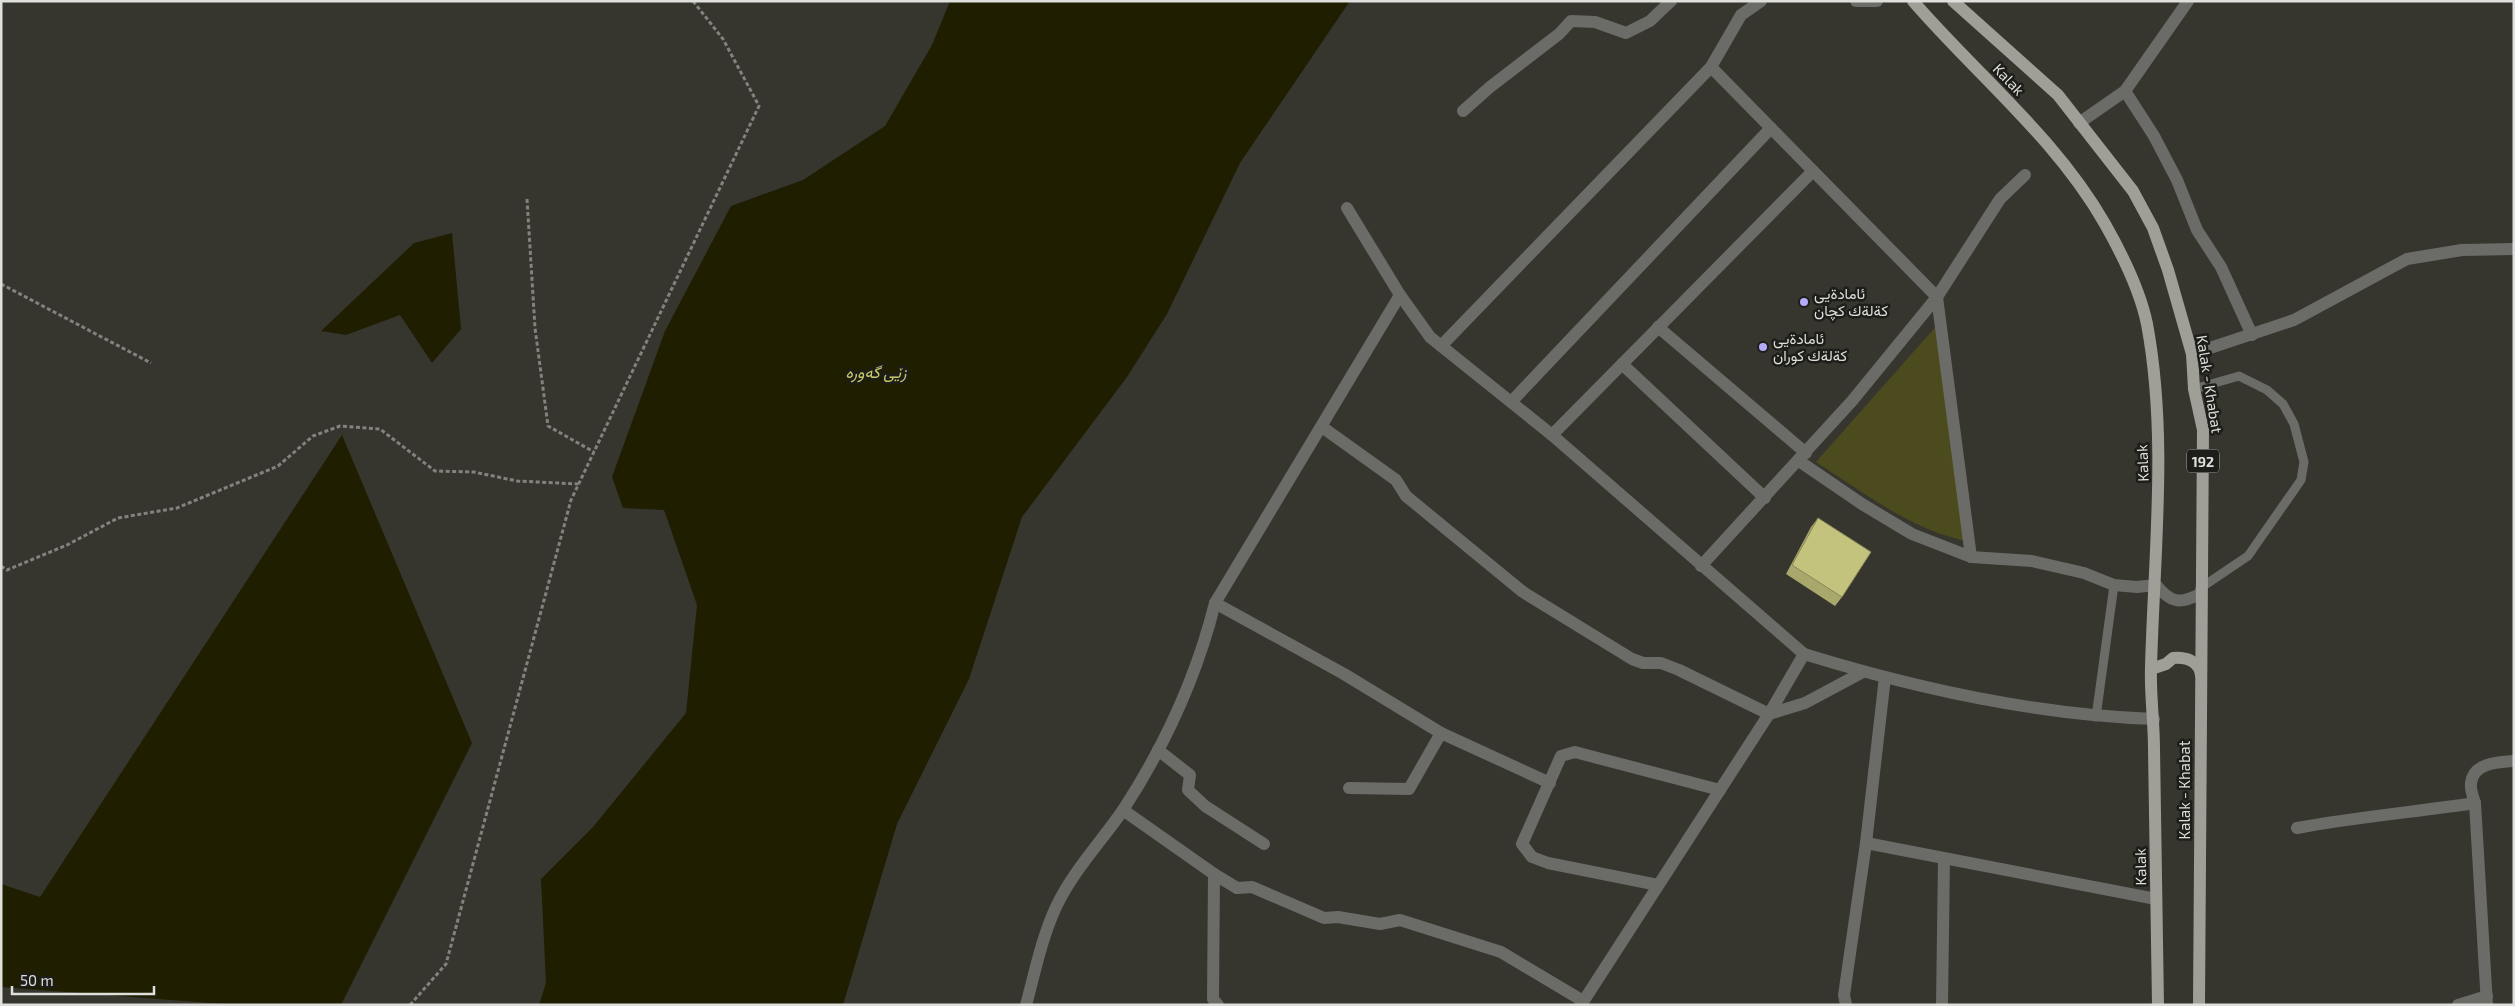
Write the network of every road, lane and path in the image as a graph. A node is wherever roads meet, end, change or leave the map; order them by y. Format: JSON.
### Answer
{"nodes":[{"id":1,"x":693,"y":1,"type":"edge"},
{"id":2,"x":1671,"y":1,"type":"edge"},
{"id":3,"x":1762,"y":1,"type":"edge"},
{"id":4,"x":1856,"y":1,"type":"edge"},
{"id":5,"x":1876,"y":1,"type":"edge"},
{"id":6,"x":1913,"y":1,"type":"edge"},
{"id":7,"x":1953,"y":1,"type":"edge"},
{"id":8,"x":2188,"y":1,"type":"edge"},
{"id":9,"x":1711,"y":67,"type":"junction"},
{"id":10,"x":2125,"y":91,"type":"junction"},
{"id":11,"x":1463,"y":110,"type":"dead end"},
{"id":12,"x":2079,"y":123,"type":"junction"},
{"id":13,"x":1771,"y":128,"type":"junction"},
{"id":14,"x":1813,"y":171,"type":"junction"},
{"id":15,"x":2024,"y":175,"type":"dead end"},
{"id":16,"x":527,"y":199,"type":"dead end"},
{"id":17,"x":1347,"y":208,"type":"dead end"},
{"id":18,"x":2514,"y":249,"type":"edge"},
{"id":19,"x":1,"y":284,"type":"edge"},
{"id":20,"x":1400,"y":295,"type":"junction"},
{"id":21,"x":1937,"y":297,"type":"junction"},
{"id":22,"x":1658,"y":327,"type":"junction"},
{"id":23,"x":2252,"y":335,"type":"junction"},
{"id":24,"x":1441,"y":346,"type":"junction"},
{"id":25,"x":2192,"y":354,"type":"junction"},
{"id":26,"x":151,"y":363,"type":"dead end"},
{"id":27,"x":1622,"y":364,"type":"junction"},
{"id":28,"x":2194,"y":389,"type":"junction"},
{"id":29,"x":1512,"y":402,"type":"junction"},
{"id":30,"x":1322,"y":427,"type":"junction"},
{"id":31,"x":1552,"y":435,"type":"junction"},
{"id":32,"x":594,"y":452,"type":"junction"},
{"id":33,"x":1802,"y":457,"type":"junction"},
{"id":34,"x":578,"y":484,"type":"junction"},
{"id":35,"x":1765,"y":498,"type":"junction"},
{"id":36,"x":1971,"y":557,"type":"junction"},
{"id":37,"x":1,"y":566,"type":"edge"},
{"id":38,"x":1701,"y":566,"type":"junction"},
{"id":39,"x":2114,"y":585,"type":"junction"},
{"id":40,"x":2156,"y":585,"type":"junction"},
{"id":41,"x":2202,"y":586,"type":"junction"},
{"id":42,"x":1215,"y":603,"type":"junction"},
{"id":43,"x":1804,"y":654,"type":"junction"},
{"id":44,"x":2151,"y":669,"type":"junction"},
{"id":45,"x":1863,"y":672,"type":"junction"},
{"id":46,"x":1885,"y":677,"type":"junction"},
{"id":47,"x":2201,"y":678,"type":"junction"},
{"id":48,"x":1769,"y":714,"type":"junction"},
{"id":49,"x":2096,"y":717,"type":"junction"},
{"id":50,"x":2154,"y":719,"type":"junction"},
{"id":51,"x":1441,"y":734,"type":"junction"},
{"id":52,"x":1158,"y":750,"type":"junction"},
{"id":53,"x":2514,"y":761,"type":"edge"},
{"id":54,"x":1550,"y":783,"type":"junction"},
{"id":55,"x":1349,"y":788,"type":"dead end"},
{"id":56,"x":1720,"y":790,"type":"junction"},
{"id":57,"x":2475,"y":803,"type":"junction"},
{"id":58,"x":1123,"y":810,"type":"junction"},
{"id":59,"x":2297,"y":828,"type":"dead end"},
{"id":60,"x":1866,"y":843,"type":"junction"},
{"id":61,"x":1264,"y":844,"type":"dead end"},
{"id":62,"x":1944,"y":859,"type":"junction"},
{"id":63,"x":1214,"y":874,"type":"junction"},
{"id":64,"x":1658,"y":885,"type":"junction"},
{"id":65,"x":2156,"y":899,"type":"junction"},
{"id":66,"x":2487,"y":1000,"type":"edge"},
{"id":67,"x":1214,"y":1003,"type":"edge"},
{"id":68,"x":1582,"y":1003,"type":"edge"},
{"id":69,"x":410,"y":1005,"type":"edge"},
{"id":70,"x":1026,"y":1005,"type":"edge"},
{"id":71,"x":1846,"y":1005,"type":"edge"},
{"id":72,"x":1942,"y":1005,"type":"edge"},
{"id":73,"x":2158,"y":1005,"type":"edge"},
{"id":74,"x":2199,"y":1005,"type":"edge"},
{"id":75,"x":2458,"y":1005,"type":"edge"}],
"edges":[{"from":1,"to":32,"type":"path"},
{"from":2,"to":11,"type":"street"},
{"from":3,"to":9,"type":"street"},
{"from":4,"to":5,"type":"street"},
{"from":6,"to":40,"type":"main road","name":"Kalak"},
{"from":7,"to":12,"type":"main road","name":"Kalak - Khabat","number":"192"},
{"from":8,"to":10,"type":"street"},
{"from":9,"to":13,"type":"street"},
{"from":9,"to":24,"type":"street"},
{"from":10,"to":12,"type":"street"},
{"from":10,"to":23,"type":"street"},
{"from":12,"to":25,"type":"main road","name":"Kalak - Khabat","number":"192"},
{"from":13,"to":14,"type":"street"},
{"from":13,"to":29,"type":"street"},
{"from":14,"to":21,"type":"street"},
{"from":14,"to":22,"type":"street"},
{"from":15,"to":21,"type":"street"},
{"from":16,"to":32,"type":"path"},
{"from":17,"to":20,"type":"street"},
{"from":18,"to":23,"type":"street"},
{"from":19,"to":26,"type":"path"},
{"from":20,"to":24,"type":"street"},
{"from":20,"to":30,"type":"street"},
{"from":21,"to":33,"type":"street"},
{"from":21,"to":36,"type":"street"},
{"from":22,"to":27,"type":"street"},
{"from":22,"to":33,"type":"street"},
{"from":23,"to":25,"type":"street"},
{"from":24,"to":29,"type":"street"},
{"from":25,"to":28,"type":"main road","name":"Kalak - Khabat","number":"192"},
{"from":27,"to":31,"type":"street"},
{"from":27,"to":35,"type":"street"},
{"from":28,"to":41,"type":"main road","name":"Kalak - Khabat","number":"192"},
{"from":28,"to":41,"type":"lane"},
{"from":29,"to":31,"type":"street"},
{"from":30,"to":42,"type":"street"},
{"from":30,"to":48,"type":"street"},
{"from":31,"to":38,"type":"street"},
{"from":32,"to":34,"type":"path"},
{"from":33,"to":35,"type":"street"},
{"from":33,"to":36,"type":"street"},
{"from":34,"to":37,"type":"path"},
{"from":34,"to":69,"type":"path"},
{"from":35,"to":38,"type":"street"},
{"from":36,"to":39,"type":"street"},
{"from":38,"to":43,"type":"street"},
{"from":39,"to":40,"type":"street"},
{"from":39,"to":49,"type":"lane"},
{"from":40,"to":41,"type":"street"},
{"from":40,"to":44,"type":"main road","name":"Kalak"},
{"from":41,"to":47,"type":"main road","name":"Kalak - Khabat","number":"192"},
{"from":42,"to":51,"type":"street"},
{"from":42,"to":52,"type":"street"},
{"from":43,"to":45,"type":"street"},
{"from":43,"to":48,"type":"street"},
{"from":44,"to":47,"type":"main road"},
{"from":44,"to":50,"type":"main road","name":"Kalak"},
{"from":45,"to":46,"type":"street"},
{"from":45,"to":48,"type":"street"},
{"from":46,"to":49,"type":"street"},
{"from":46,"to":60,"type":"street"},
{"from":47,"to":74,"type":"main road","name":"Kalak - Khabat","number":"192"},
{"from":48,"to":56,"type":"street"},
{"from":49,"to":50,"type":"street"},
{"from":50,"to":65,"type":"main road","name":"Kalak"},
{"from":51,"to":54,"type":"street"},
{"from":51,"to":55,"type":"street"},
{"from":52,"to":58,"type":"street"},
{"from":52,"to":61,"type":"street"},
{"from":53,"to":57,"type":"street"},
{"from":54,"to":56,"type":"street"},
{"from":54,"to":64,"type":"street"},
{"from":56,"to":64,"type":"street"},
{"from":57,"to":59,"type":"street"},
{"from":57,"to":66,"type":"street"},
{"from":58,"to":63,"type":"street"},
{"from":58,"to":70,"type":"street"},
{"from":60,"to":62,"type":"street"},
{"from":60,"to":71,"type":"street"},
{"from":62,"to":65,"type":"street"},
{"from":62,"to":72,"type":"street"},
{"from":63,"to":67,"type":"street"},
{"from":63,"to":68,"type":"street"},
{"from":64,"to":68,"type":"street"},
{"from":65,"to":73,"type":"main road","name":"Kalak"},
{"from":66,"to":75,"type":"street"}]}
